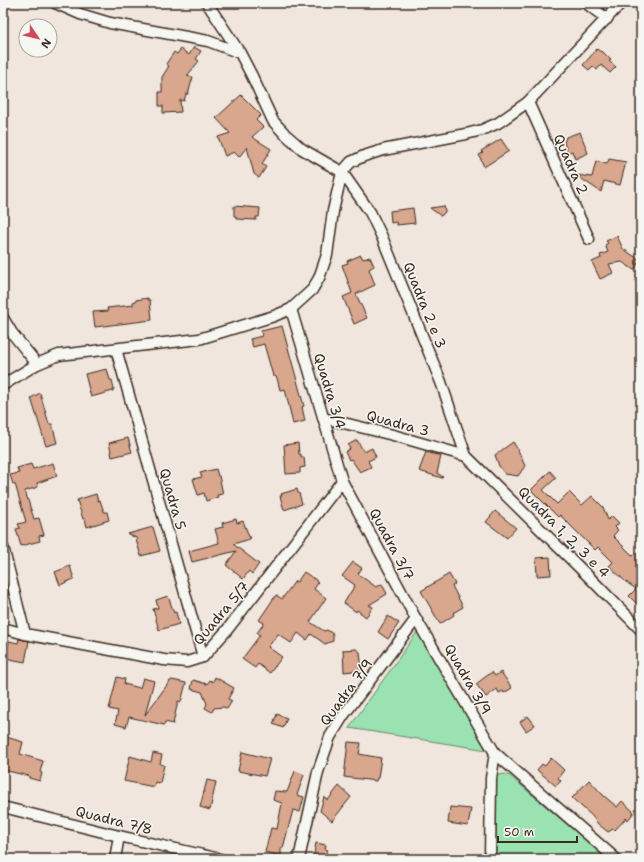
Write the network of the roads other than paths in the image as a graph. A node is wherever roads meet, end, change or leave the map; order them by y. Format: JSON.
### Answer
{"nodes":[{"id":1,"x":55,"y":3,"type":"edge"},
{"id":2,"x":206,"y":3,"type":"edge"},
{"id":3,"x":586,"y":3,"type":"edge"},
{"id":4,"x":621,"y":3,"type":"edge"},
{"id":5,"x":607,"y":19,"type":"junction"},
{"id":6,"x":240,"y":54,"type":"junction"},
{"id":7,"x":528,"y":102,"type":"junction"},
{"id":8,"x":342,"y":172,"type":"junction"},
{"id":9,"x":589,"y":239,"type":"dead end"},
{"id":10,"x":291,"y":309,"type":"junction"},
{"id":11,"x":3,"y":318,"type":"edge"},
{"id":12,"x":116,"y":349,"type":"junction"},
{"id":13,"x":37,"y":364,"type":"junction"},
{"id":14,"x":3,"y":385,"type":"edge"},
{"id":15,"x":323,"y":418,"type":"junction"},
{"id":16,"x":466,"y":456,"type":"junction"},
{"id":17,"x":342,"y":481,"type":"junction"},
{"id":18,"x":3,"y":547,"type":"edge"},
{"id":19,"x":416,"y":620,"type":"junction"},
{"id":20,"x":3,"y":628,"type":"edge"},
{"id":21,"x":641,"y":630,"type":"edge"},
{"id":22,"x":25,"y":634,"type":"junction"},
{"id":23,"x":203,"y":657,"type":"junction"},
{"id":24,"x":495,"y":753,"type":"junction"},
{"id":25,"x":3,"y":807,"type":"edge"},
{"id":26,"x":119,"y":836,"type":"junction"},
{"id":27,"x":115,"y":859,"type":"edge"},
{"id":28,"x":220,"y":859,"type":"edge"},
{"id":29,"x":299,"y":859,"type":"edge"},
{"id":30,"x":490,"y":859,"type":"edge"},
{"id":31,"x":616,"y":859,"type":"edge"}],
"edges":[{"from":1,"to":6,"type":"street"},
{"from":2,"to":6,"type":"street"},
{"from":3,"to":5,"type":"street"},
{"from":4,"to":5,"type":"street"},
{"from":5,"to":7,"type":"street"},
{"from":6,"to":8,"type":"street"},
{"from":7,"to":8,"type":"street"},
{"from":7,"to":9,"type":"street","name":"Quadra 2"},
{"from":8,"to":10,"type":"street"},
{"from":8,"to":16,"type":"street","name":"Quadra 2 e 3"},
{"from":10,"to":12,"type":"street"},
{"from":10,"to":15,"type":"street","name":"Quadra 3/4"},
{"from":11,"to":13,"type":"street"},
{"from":12,"to":13,"type":"street"},
{"from":12,"to":23,"type":"street","name":"Quadra 5"},
{"from":13,"to":14,"type":"street"},
{"from":15,"to":16,"type":"street","name":"Quadra 3"},
{"from":15,"to":17,"type":"street","name":"Quadra 3/4"},
{"from":16,"to":21,"type":"street","name":"Quadra 1, 2, 3 e 4"},
{"from":17,"to":19,"type":"street","name":"Quadra 3/7"},
{"from":17,"to":23,"type":"street","name":"Quadra 5/7"},
{"from":18,"to":22,"type":"street"},
{"from":19,"to":24,"type":"street","name":"Quadra 3/9"},
{"from":19,"to":29,"type":"street","name":"Quadra 7/9"},
{"from":20,"to":22,"type":"street","name":"Quadra 5/7"},
{"from":22,"to":23,"type":"street","name":"Quadra 5/7"},
{"from":24,"to":30,"type":"street"},
{"from":24,"to":31,"type":"street","name":"Quadra 3/9"},
{"from":25,"to":26,"type":"street","name":"Quadra 7/8"},
{"from":26,"to":27,"type":"street"},
{"from":26,"to":28,"type":"street","name":"Quadra 7/8"}]}
